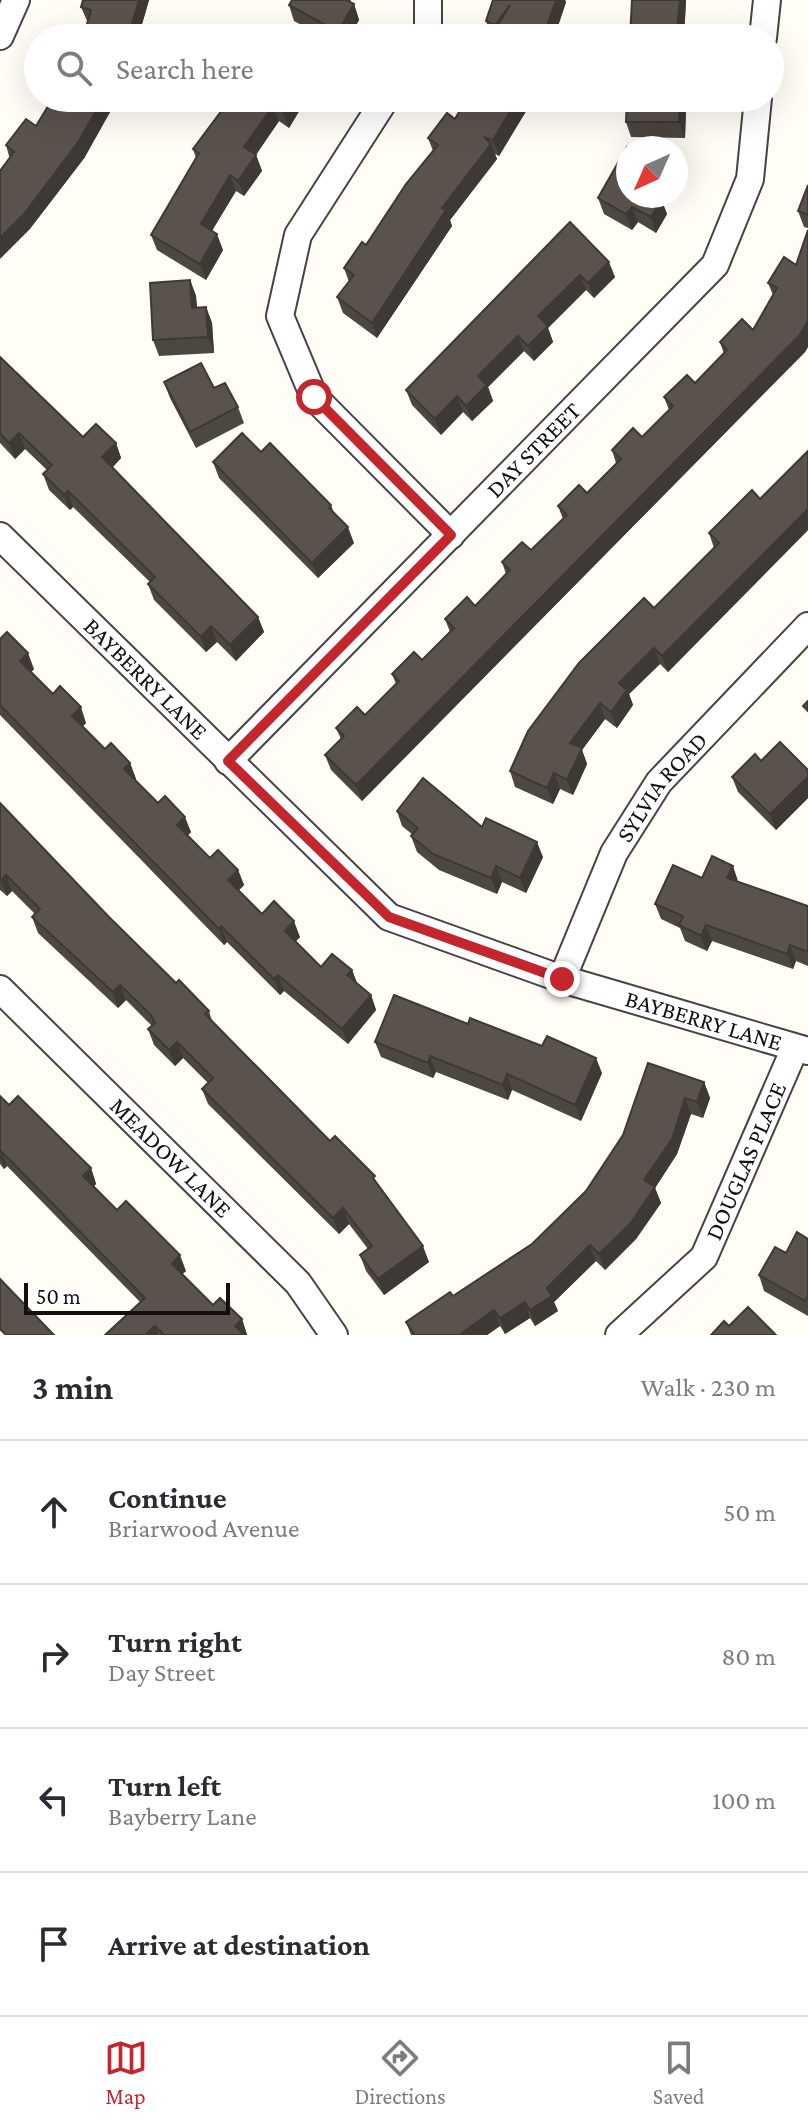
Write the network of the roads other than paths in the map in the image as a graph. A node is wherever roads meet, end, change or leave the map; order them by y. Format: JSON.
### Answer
{"nodes":[{"id":1,"x":16,"y":0,"type":"edge"},
{"id":2,"x":428,"y":0,"type":"edge"},
{"id":3,"x":767,"y":0,"type":"edge"},
{"id":4,"x":428,"y":24,"type":"edge"},
{"id":5,"x":764,"y":24,"type":"edge"},
{"id":6,"x":0,"y":36,"type":"edge"},
{"id":7,"x":377,"y":112,"type":"edge"},
{"id":8,"x":757,"y":112,"type":"edge"},
{"id":9,"x":451,"y":535,"type":"junction"},
{"id":10,"x":0,"y":536,"type":"edge"},
{"id":11,"x":808,"y":626,"type":"edge"},
{"id":12,"x":228,"y":761,"type":"junction"},
{"id":13,"x":562,"y":979,"type":"junction"},
{"id":14,"x":0,"y":989,"type":"edge"},
{"id":15,"x":802,"y":1050,"type":"edge"},
{"id":16,"x":334,"y":1335,"type":"edge"},
{"id":17,"x":619,"y":1335,"type":"edge"}],
"edges":[{"from":1,"to":6,"type":"street"},
{"from":2,"to":4,"type":"street"},
{"from":3,"to":5,"type":"street"},
{"from":7,"to":9,"type":"street"},
{"from":8,"to":9,"type":"street","name":"DAY STREET"},
{"from":9,"to":12,"type":"street","name":"DAY STREET"},
{"from":10,"to":12,"type":"street","name":"BAYBERRY LANE"},
{"from":11,"to":13,"type":"street","name":"SYLVIA ROAD"},
{"from":12,"to":13,"type":"street","name":"BAYBERRY LANE"},
{"from":13,"to":15,"type":"street","name":"BAYBERRY LANE"},
{"from":14,"to":16,"type":"street","name":"MEADOW LANE"},
{"from":15,"to":17,"type":"street","name":"DOUGLAS PLACE"}]}
